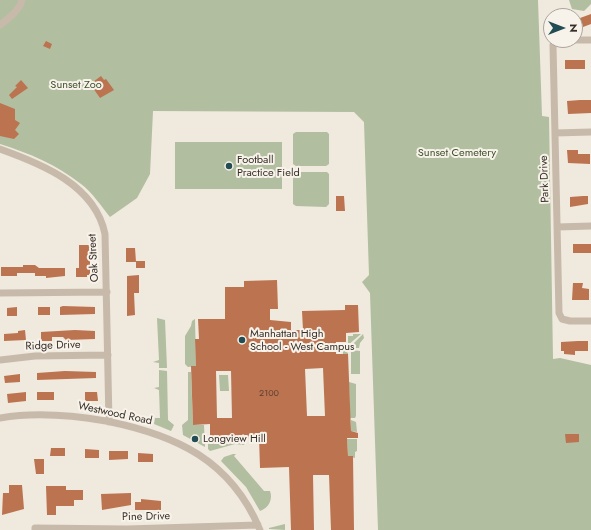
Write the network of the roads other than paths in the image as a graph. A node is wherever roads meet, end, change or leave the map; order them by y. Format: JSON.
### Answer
{"nodes":[{"id":1,"x":22,"y":0,"type":"edge"},
{"id":2,"x":0,"y":25,"type":"edge"},
{"id":3,"x":553,"y":48,"type":"edge"},
{"id":4,"x":591,"y":132,"type":"edge"},
{"id":5,"x":555,"y":133,"type":"junction"},
{"id":6,"x":0,"y":149,"type":"edge"},
{"id":7,"x":591,"y":226,"type":"edge"},
{"id":8,"x":557,"y":227,"type":"junction"},
{"id":9,"x":107,"y":292,"type":"junction"},
{"id":10,"x":0,"y":293,"type":"edge"},
{"id":11,"x":591,"y":321,"type":"edge"},
{"id":12,"x":108,"y":355,"type":"junction"},
{"id":13,"x":0,"y":360,"type":"edge"},
{"id":14,"x":0,"y":418,"type":"edge"},
{"id":15,"x":109,"y":422,"type":"junction"},
{"id":16,"x":259,"y":528,"type":"edge"},
{"id":17,"x":35,"y":529,"type":"edge"},
{"id":18,"x":127,"y":529,"type":"edge"}],
"edges":[{"from":1,"to":2,"type":"street"},
{"from":3,"to":5,"type":"street","name":"Park Drive"},
{"from":4,"to":5,"type":"street"},
{"from":5,"to":8,"type":"street","name":"Park Drive"},
{"from":6,"to":9,"type":"street","name":"Oak Street"},
{"from":7,"to":8,"type":"street"},
{"from":8,"to":11,"type":"street","name":"Park Drive"},
{"from":9,"to":10,"type":"street"},
{"from":9,"to":12,"type":"street","name":"Oak Street"},
{"from":12,"to":13,"type":"street","name":"Ridge Drive"},
{"from":12,"to":15,"type":"street","name":"Oak Street"},
{"from":14,"to":15,"type":"street","name":"Westwood Road"},
{"from":15,"to":16,"type":"street","name":"Westwood Road"},
{"from":16,"to":18,"type":"street","name":"Pine Drive"},
{"from":17,"to":18,"type":"street","name":"Pine Drive"}]}
